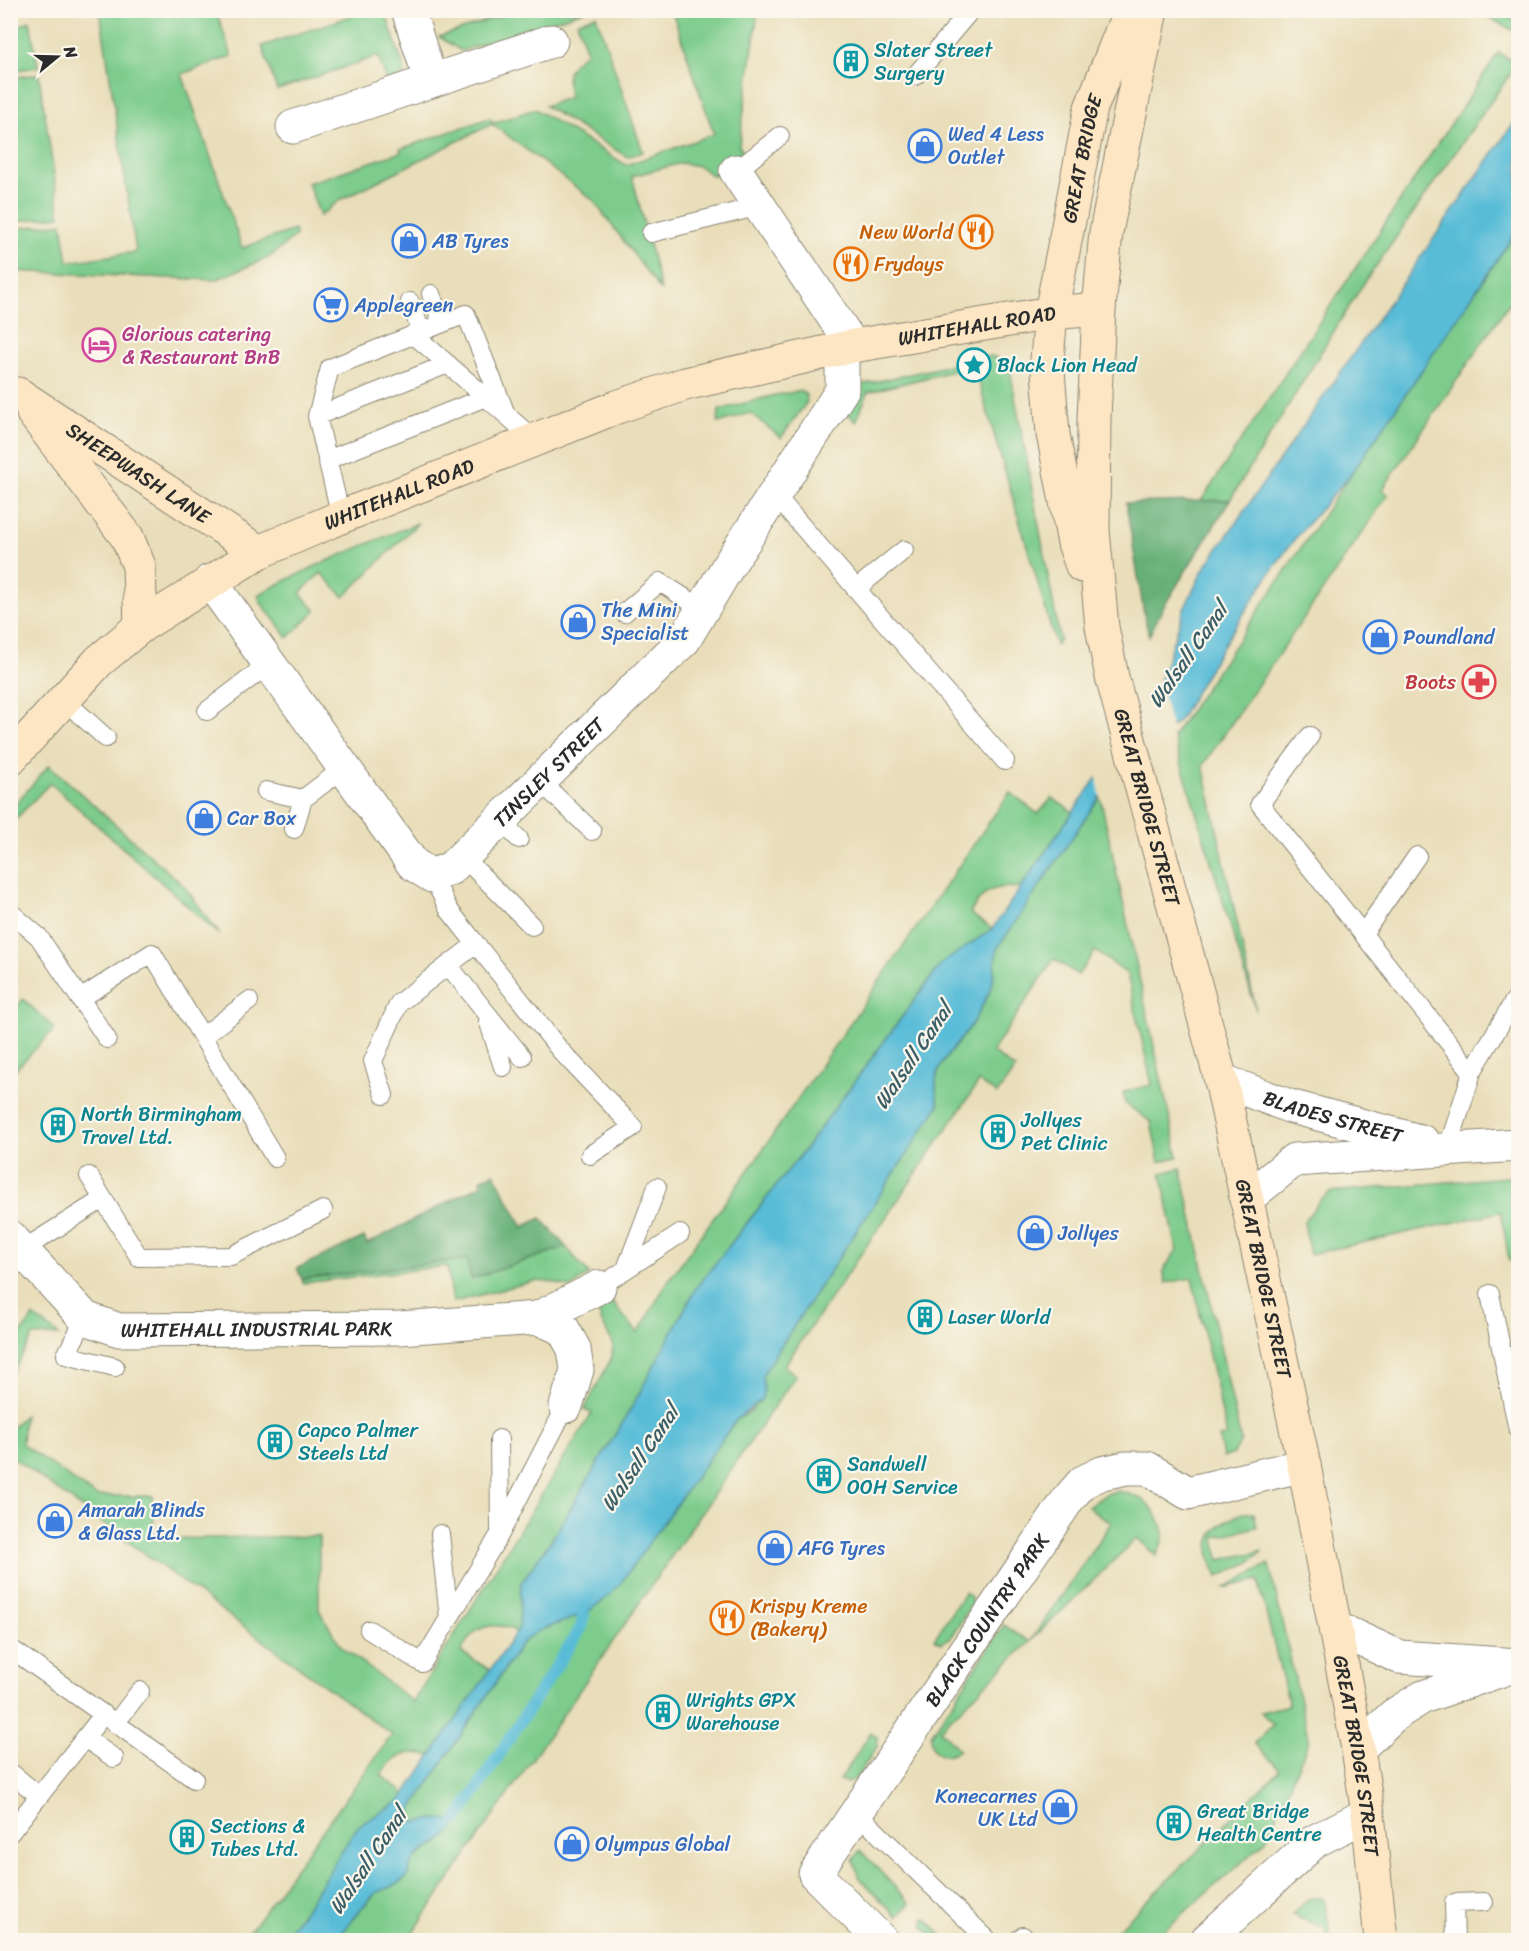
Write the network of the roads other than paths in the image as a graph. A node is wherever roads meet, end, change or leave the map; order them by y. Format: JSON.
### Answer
{"nodes":[{"id":1,"x":408,"y":10,"type":"edge"},
{"id":2,"x":971,"y":10,"type":"edge"},
{"id":3,"x":1130,"y":10,"type":"edge"},
{"id":4,"x":1151,"y":10,"type":"edge"},
{"id":5,"x":551,"y":41,"type":"dead end"},
{"id":6,"x":915,"y":76,"type":"dead end"},
{"id":7,"x":431,"y":81,"type":"junction"},
{"id":8,"x":292,"y":127,"type":"dead end"},
{"id":9,"x":780,"y":136,"type":"dead end"},
{"id":10,"x":736,"y":171,"type":"joint"},
{"id":11,"x":760,"y":206,"type":"junction"},
{"id":12,"x":651,"y":233,"type":"dead end"},
{"id":13,"x":431,"y":294,"type":"dead end"},
{"id":14,"x":410,"y":302,"type":"dead end"},
{"id":15,"x":1074,"y":311,"type":"junction"},
{"id":16,"x":442,"y":323,"type":"junction"},
{"id":17,"x":417,"y":333,"type":"junction"},
{"id":18,"x":848,"y":347,"type":"junction"},
{"id":19,"x":448,"y":364,"type":"junction"},
{"id":20,"x":14,"y":389,"type":"edge"},
{"id":21,"x":486,"y":397,"type":"junction"},
{"id":22,"x":506,"y":414,"type":"junction"},
{"id":23,"x":317,"y":416,"type":"junction"},
{"id":24,"x":535,"y":440,"type":"junction"},
{"id":25,"x":327,"y":460,"type":"junction"},
{"id":26,"x":775,"y":495,"type":"junction"},
{"id":27,"x":341,"y":517,"type":"junction"},
{"id":28,"x":904,"y":550,"type":"dead end"},
{"id":29,"x":259,"y":552,"type":"junction"},
{"id":30,"x":210,"y":581,"type":"junction"},
{"id":31,"x":856,"y":589,"type":"junction"},
{"id":32,"x":702,"y":609,"type":"junction"},
{"id":33,"x":624,"y":613,"type":"dead end"},
{"id":34,"x":141,"y":626,"type":"junction"},
{"id":35,"x":1102,"y":627,"type":"junction"},
{"id":36,"x":269,"y":664,"type":"junction"},
{"id":37,"x":64,"y":700,"type":"junction"},
{"id":38,"x":207,"y":711,"type":"dead end"},
{"id":39,"x":1310,"y":736,"type":"dead end"},
{"id":40,"x":106,"y":738,"type":"dead end"},
{"id":41,"x":10,"y":759,"type":"edge"},
{"id":42,"x":1005,"y":761,"type":"dead end"},
{"id":43,"x":344,"y":768,"type":"junction"},
{"id":44,"x":540,"y":781,"type":"junction"},
{"id":45,"x":266,"y":791,"type":"dead end"},
{"id":46,"x":303,"y":799,"type":"junction"},
{"id":47,"x":294,"y":829,"type":"dead end"},
{"id":48,"x":592,"y":831,"type":"dead end"},
{"id":49,"x":1417,"y":856,"type":"dead end"},
{"id":50,"x":463,"y":857,"type":"junction"},
{"id":51,"x":432,"y":876,"type":"junction"},
{"id":52,"x":10,"y":912,"type":"edge"},
{"id":53,"x":532,"y":926,"type":"dead end"},
{"id":54,"x":1363,"y":933,"type":"junction"},
{"id":55,"x":476,"y":944,"type":"junction"},
{"id":56,"x":448,"y":964,"type":"junction"},
{"id":57,"x":80,"y":999,"type":"junction"},
{"id":58,"x":249,"y":1001,"type":"dead end"},
{"id":59,"x":1514,"y":1002,"type":"dead end"},
{"id":60,"x":484,"y":1008,"type":"junction"},
{"id":61,"x":202,"y":1037,"type":"junction"},
{"id":62,"x":107,"y":1039,"type":"dead end"},
{"id":63,"x":522,"y":1056,"type":"dead end"},
{"id":64,"x":503,"y":1067,"type":"dead end"},
{"id":65,"x":1472,"y":1072,"type":"junction"},
{"id":66,"x":1221,"y":1080,"type":"junction"},
{"id":67,"x":384,"y":1095,"type":"dead end"},
{"id":68,"x":1518,"y":1145,"type":"edge"},
{"id":69,"x":1448,"y":1148,"type":"junction"},
{"id":70,"x":590,"y":1155,"type":"dead end"},
{"id":71,"x":275,"y":1158,"type":"dead end"},
{"id":72,"x":89,"y":1176,"type":"dead end"},
{"id":73,"x":657,"y":1187,"type":"dead end"},
{"id":74,"x":103,"y":1199,"type":"junction"},
{"id":75,"x":1246,"y":1199,"type":"junction"},
{"id":76,"x":323,"y":1210,"type":"dead end"},
{"id":77,"x":680,"y":1234,"type":"dead end"},
{"id":78,"x":16,"y":1243,"type":"edge"},
{"id":79,"x":626,"y":1269,"type":"junction"},
{"id":80,"x":599,"y":1287,"type":"joint"},
{"id":81,"x":1490,"y":1294,"type":"dead end"},
{"id":82,"x":85,"y":1318,"type":"junction"},
{"id":83,"x":538,"y":1318,"type":"junction"},
{"id":84,"x":115,"y":1367,"type":"dead end"},
{"id":85,"x":566,"y":1406,"type":"joint"},
{"id":86,"x":1518,"y":1430,"type":"edge"},
{"id":87,"x":499,"y":1439,"type":"dead end"},
{"id":88,"x":1304,"y":1465,"type":"junction"},
{"id":89,"x":441,"y":1534,"type":"dead end"},
{"id":90,"x":500,"y":1534,"type":"junction"},
{"id":91,"x":449,"y":1619,"type":"junction"},
{"id":92,"x":1336,"y":1628,"type":"junction"},
{"id":93,"x":369,"y":1630,"type":"dead end"},
{"id":94,"x":1518,"y":1645,"type":"edge"},
{"id":95,"x":10,"y":1648,"type":"edge"},
{"id":96,"x":1518,"y":1665,"type":"edge"},
{"id":97,"x":140,"y":1691,"type":"dead end"},
{"id":98,"x":109,"y":1719,"type":"junction"},
{"id":99,"x":85,"y":1738,"type":"junction"},
{"id":100,"x":1358,"y":1749,"type":"junction"},
{"id":101,"x":114,"y":1758,"type":"dead end"},
{"id":102,"x":10,"y":1772,"type":"edge"},
{"id":103,"x":194,"y":1779,"type":"dead end"},
{"id":104,"x":39,"y":1796,"type":"junction"},
{"id":105,"x":857,"y":1813,"type":"junction"},
{"id":106,"x":1368,"y":1814,"type":"junction"},
{"id":107,"x":10,"y":1833,"type":"edge"},
{"id":108,"x":1484,"y":1902,"type":"dead end"},
{"id":109,"x":881,"y":1941,"type":"edge"},
{"id":110,"x":988,"y":1941,"type":"edge"},
{"id":111,"x":1207,"y":1941,"type":"edge"},
{"id":112,"x":1381,"y":1941,"type":"edge"},
{"id":113,"x":1455,"y":1941,"type":"edge"}],
"edges":[{"from":1,"to":7,"type":"street"},
{"from":2,"to":6,"type":"lane"},
{"from":3,"to":15,"type":"main road","name":"GREAT BRIDGE"},
{"from":4,"to":15,"type":"main road","name":"GREAT BRIDGE"},
{"from":5,"to":7,"type":"street"},
{"from":7,"to":8,"type":"street"},
{"from":9,"to":10,"type":"lane"},
{"from":10,"to":11,"type":"street"},
{"from":11,"to":12,"type":"lane"},
{"from":11,"to":18,"type":"street"},
{"from":13,"to":16,"type":"lane"},
{"from":14,"to":17,"type":"lane"},
{"from":15,"to":18,"type":"main road","name":"WHITEHALL ROAD"},
{"from":15,"to":35,"type":"main road","name":"GREAT BRIDGE STREET"},
{"from":15,"to":35,"type":"main road","name":"GREAT BRIDGE STREET"},
{"from":16,"to":17,"type":"lane"},
{"from":16,"to":22,"type":"lane"},
{"from":17,"to":19,"type":"lane"},
{"from":17,"to":23,"type":"lane"},
{"from":18,"to":24,"type":"main road","name":"WHITEHALL ROAD"},
{"from":18,"to":26,"type":"street","name":"TINSLEY STREET"},
{"from":19,"to":21,"type":"lane"},
{"from":19,"to":23,"type":"lane"},
{"from":20,"to":29,"type":"main road","name":"SHEEPWASH LANE"},
{"from":20,"to":34,"type":"main road","name":"SHEEPWASH LANE"},
{"from":21,"to":22,"type":"lane"},
{"from":21,"to":25,"type":"lane"},
{"from":22,"to":24,"type":"lane"},
{"from":23,"to":25,"type":"lane"},
{"from":24,"to":27,"type":"main road","name":"WHITEHALL ROAD"},
{"from":25,"to":27,"type":"lane"},
{"from":26,"to":31,"type":"lane"},
{"from":26,"to":32,"type":"street","name":"TINSLEY STREET"},
{"from":27,"to":29,"type":"main road","name":"WHITEHALL ROAD"},
{"from":28,"to":31,"type":"lane"},
{"from":29,"to":30,"type":"main road","name":"WHITEHALL ROAD"},
{"from":30,"to":34,"type":"main road","name":"WHITEHALL ROAD"},
{"from":30,"to":36,"type":"street"},
{"from":31,"to":42,"type":"lane"},
{"from":32,"to":33,"type":"lane"},
{"from":32,"to":44,"type":"street","name":"TINSLEY STREET"},
{"from":34,"to":37,"type":"main road","name":"WHITEHALL ROAD"},
{"from":35,"to":66,"type":"main road","name":"GREAT BRIDGE STREET"},
{"from":36,"to":38,"type":"lane"},
{"from":36,"to":43,"type":"street"},
{"from":37,"to":40,"type":"lane"},
{"from":37,"to":41,"type":"main road","name":"WHITEHALL ROAD"},
{"from":39,"to":54,"type":"lane"},
{"from":43,"to":46,"type":"lane"},
{"from":43,"to":51,"type":"street"},
{"from":44,"to":48,"type":"lane"},
{"from":44,"to":50,"type":"street","name":"TINSLEY STREET"},
{"from":45,"to":46,"type":"lane"},
{"from":46,"to":47,"type":"lane"},
{"from":49,"to":54,"type":"lane"},
{"from":50,"to":51,"type":"street","name":"TINSLEY STREET"},
{"from":50,"to":53,"type":"lane"},
{"from":51,"to":55,"type":"lane"},
{"from":52,"to":57,"type":"lane"},
{"from":54,"to":65,"type":"lane"},
{"from":55,"to":56,"type":"lane"},
{"from":55,"to":70,"type":"lane"},
{"from":56,"to":60,"type":"lane"},
{"from":56,"to":67,"type":"lane"},
{"from":57,"to":61,"type":"lane"},
{"from":57,"to":62,"type":"lane"},
{"from":58,"to":61,"type":"lane"},
{"from":59,"to":65,"type":"lane"},
{"from":60,"to":63,"type":"lane"},
{"from":60,"to":64,"type":"lane"},
{"from":61,"to":71,"type":"lane"},
{"from":65,"to":69,"type":"lane"},
{"from":66,"to":69,"type":"street","name":"BLADES STREET"},
{"from":66,"to":75,"type":"main road","name":"GREAT BRIDGE STREET"},
{"from":68,"to":69,"type":"street","name":"BLADES STREET"},
{"from":69,"to":75,"type":"street","name":"BLADES STREET"},
{"from":72,"to":74,"type":"lane"},
{"from":73,"to":79,"type":"lane"},
{"from":74,"to":76,"type":"lane"},
{"from":74,"to":78,"type":"lane"},
{"from":75,"to":88,"type":"main road","name":"GREAT BRIDGE STREET"},
{"from":77,"to":79,"type":"lane"},
{"from":78,"to":82,"type":"street","name":"WHITEHALL INDUSTRIAL PARK"},
{"from":79,"to":80,"type":"lane"},
{"from":80,"to":83,"type":"street","name":"WHITEHALL INDUSTRIAL PARK"},
{"from":81,"to":86,"type":"lane"},
{"from":82,"to":83,"type":"street","name":"WHITEHALL INDUSTRIAL PARK"},
{"from":82,"to":84,"type":"lane"},
{"from":83,"to":85,"type":"street"},
{"from":85,"to":90,"type":"lane"},
{"from":87,"to":90,"type":"lane"},
{"from":88,"to":92,"type":"main road","name":"GREAT BRIDGE STREET"},
{"from":88,"to":105,"type":"street","name":"BLACK COUNTRY PARK"},
{"from":89,"to":91,"type":"lane"},
{"from":90,"to":91,"type":"lane"},
{"from":91,"to":93,"type":"lane"},
{"from":92,"to":96,"type":"street"},
{"from":92,"to":100,"type":"main road","name":"GREAT BRIDGE STREET"},
{"from":94,"to":96,"type":"lane"},
{"from":95,"to":98,"type":"lane"},
{"from":96,"to":100,"type":"street"},
{"from":97,"to":98,"type":"lane"},
{"from":98,"to":99,"type":"lane"},
{"from":98,"to":103,"type":"lane"},
{"from":99,"to":101,"type":"lane"},
{"from":99,"to":104,"type":"lane"},
{"from":100,"to":106,"type":"main road","name":"GREAT BRIDGE STREET"},
{"from":102,"to":104,"type":"lane"},
{"from":104,"to":107,"type":"lane"},
{"from":105,"to":109,"type":"street","name":"BLACK COUNTRY PARK"},
{"from":105,"to":110,"type":"lane"},
{"from":106,"to":111,"type":"street"},
{"from":106,"to":112,"type":"main road","name":"GREAT BRIDGE STREET"},
{"from":108,"to":113,"type":"lane"}]}
